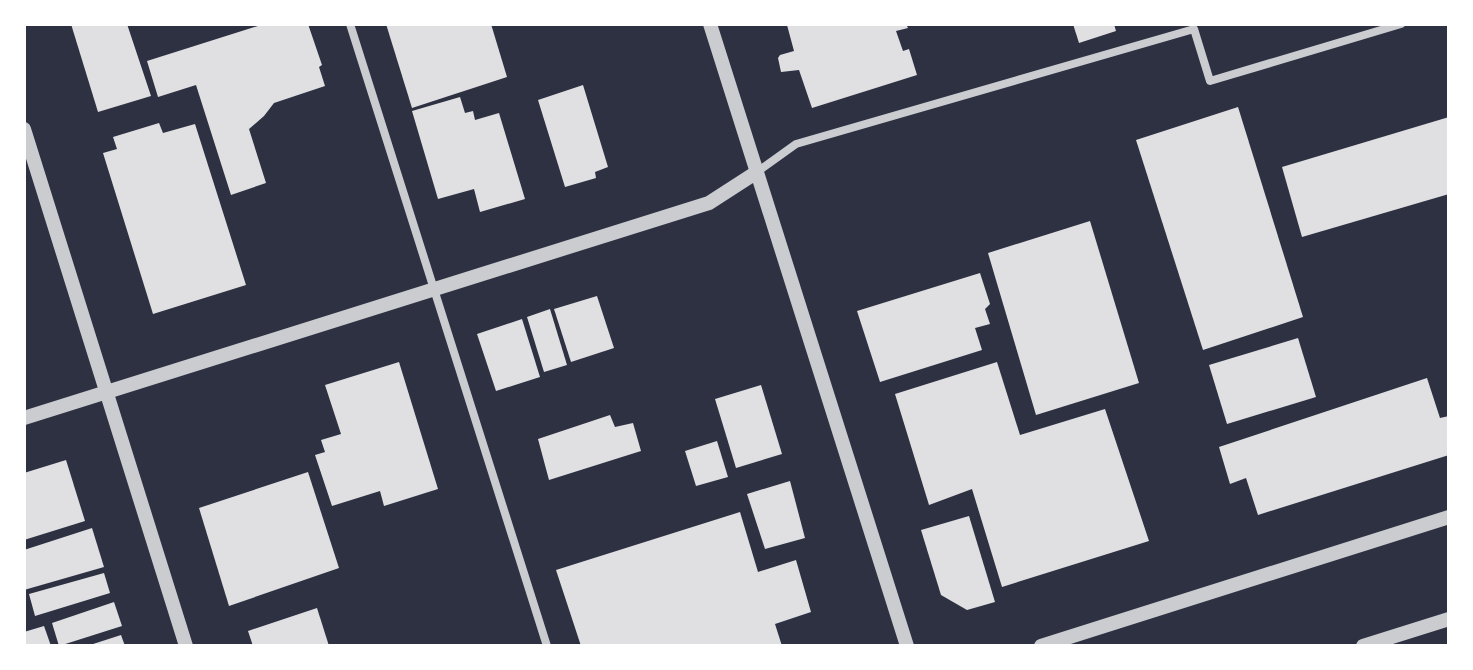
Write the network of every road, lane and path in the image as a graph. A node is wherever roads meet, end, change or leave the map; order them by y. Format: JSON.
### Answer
{"nodes":[{"id":1,"x":350,"y":24,"type":"edge"},
{"id":2,"x":710,"y":24,"type":"edge"},
{"id":3,"x":1401,"y":24,"type":"edge"},
{"id":4,"x":24,"y":129,"type":"edge"},
{"id":5,"x":757,"y":172,"type":"junction"},
{"id":6,"x":433,"y":290,"type":"junction"},
{"id":7,"x":106,"y":392,"type":"junction"},
{"id":8,"x":24,"y":418,"type":"edge"},
{"id":9,"x":1449,"y":517,"type":"edge"},
{"id":10,"x":1449,"y":619,"type":"edge"},
{"id":11,"x":186,"y":646,"type":"edge"},
{"id":12,"x":547,"y":646,"type":"edge"},
{"id":13,"x":907,"y":646,"type":"edge"},
{"id":14,"x":1041,"y":646,"type":"edge"},
{"id":15,"x":1363,"y":646,"type":"edge"}],
"edges":[{"from":1,"to":6,"type":"street"},
{"from":2,"to":5,"type":"street"},
{"from":3,"to":5,"type":"street"},
{"from":4,"to":7,"type":"street"},
{"from":5,"to":6,"type":"street"},
{"from":5,"to":13,"type":"street"},
{"from":6,"to":7,"type":"street"},
{"from":6,"to":12,"type":"street"},
{"from":7,"to":8,"type":"street"},
{"from":7,"to":11,"type":"street"},
{"from":9,"to":14,"type":"street"},
{"from":10,"to":15,"type":"street"}]}
